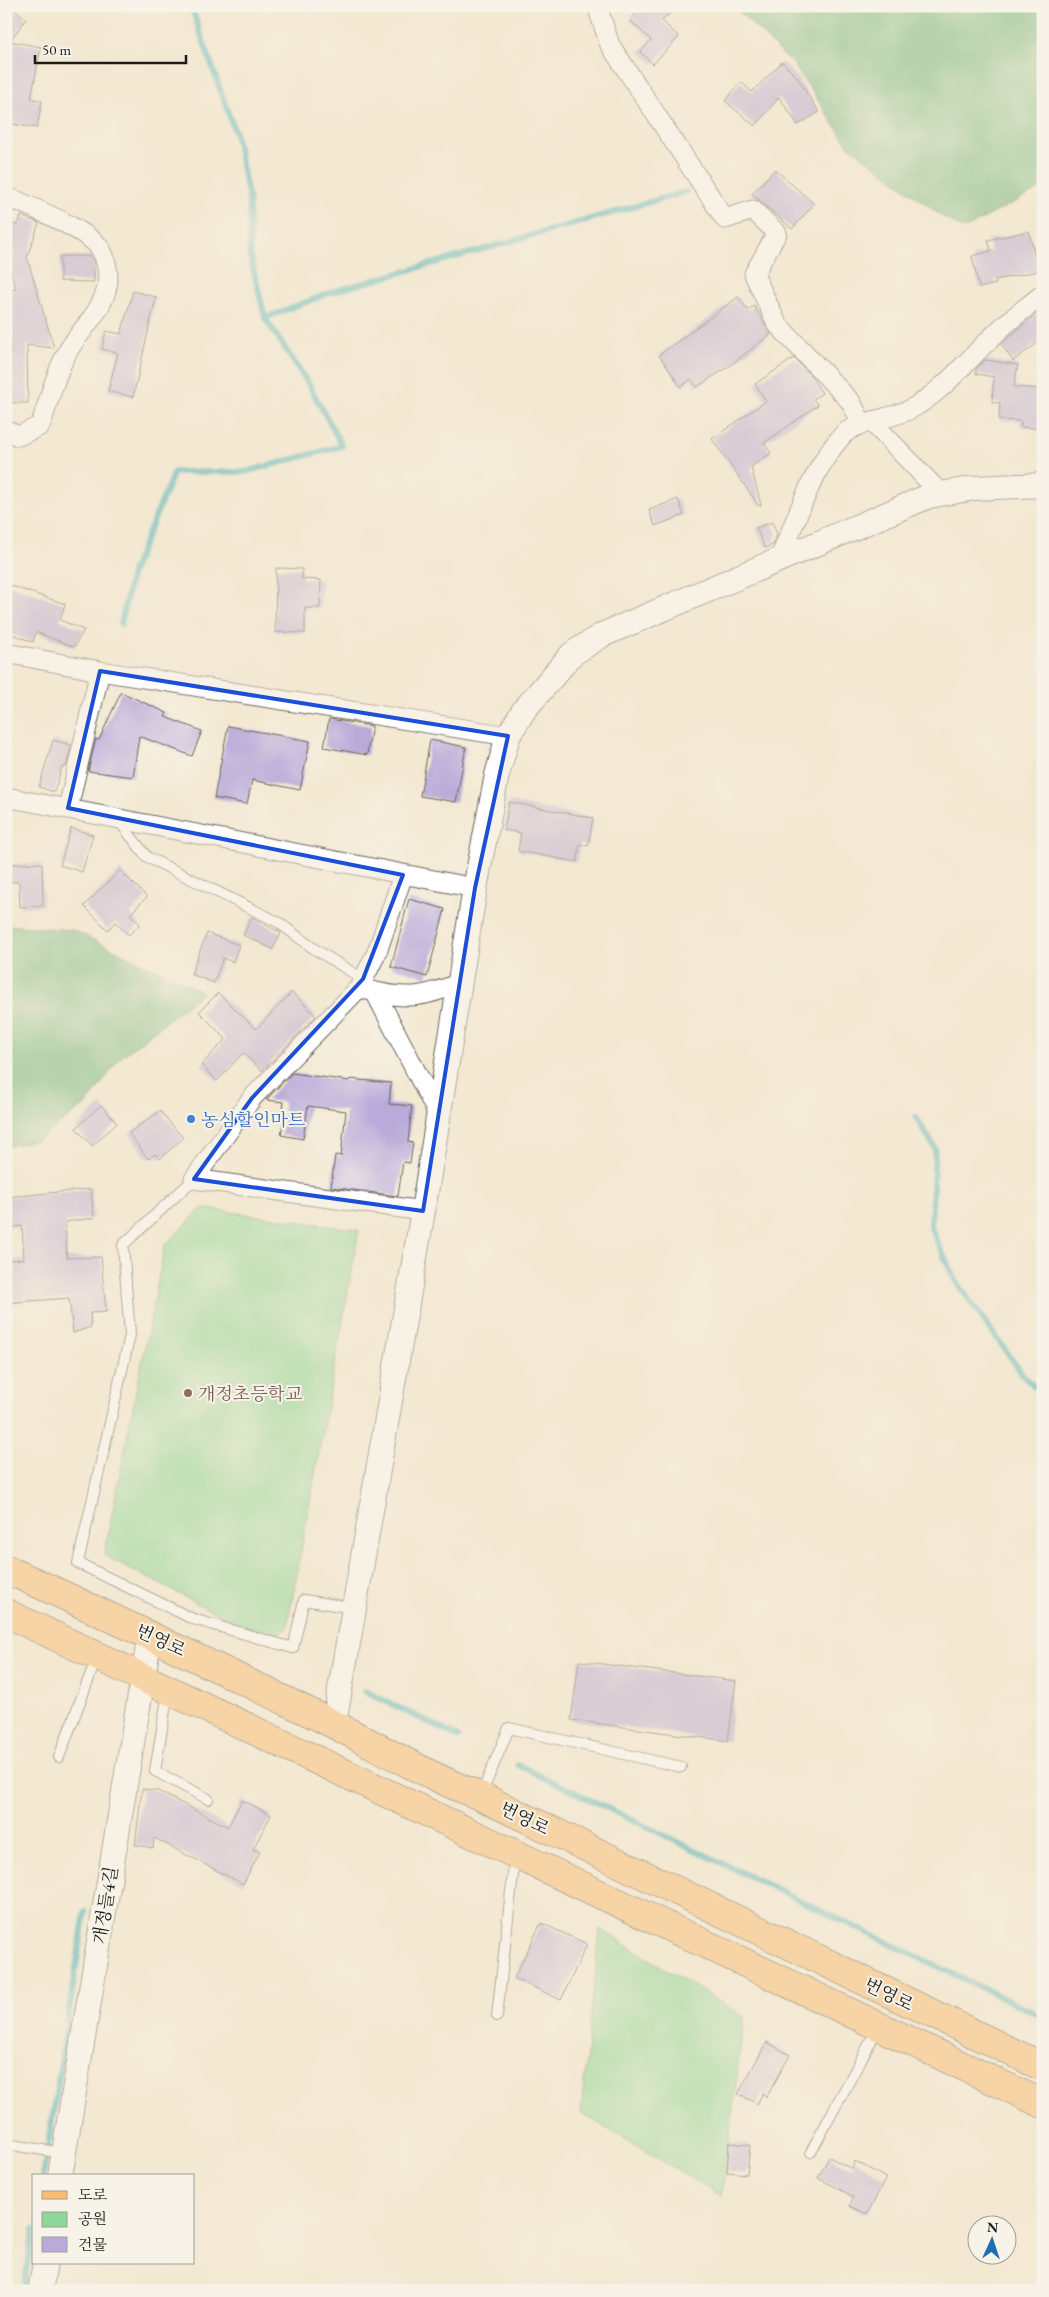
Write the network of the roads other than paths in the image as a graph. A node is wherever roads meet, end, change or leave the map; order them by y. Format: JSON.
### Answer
{"nodes":[{"id":1,"x":597,"y":6,"type":"edge"},
{"id":2,"x":6,"y":196,"type":"edge"},
{"id":3,"x":1043,"y":294,"type":"edge"},
{"id":4,"x":867,"y":423,"type":"junction"},
{"id":5,"x":6,"y":430,"type":"edge"},
{"id":6,"x":1043,"y":485,"type":"edge"},
{"id":7,"x":941,"y":494,"type":"junction"},
{"id":8,"x":779,"y":560,"type":"junction"},
{"id":9,"x":6,"y":653,"type":"edge"},
{"id":10,"x":100,"y":671,"type":"junction"},
{"id":11,"x":508,"y":736,"type":"junction"},
{"id":12,"x":6,"y":797,"type":"edge"},
{"id":13,"x":68,"y":808,"type":"junction"},
{"id":14,"x":119,"y":821,"type":"junction"},
{"id":15,"x":403,"y":875,"type":"junction"},
{"id":16,"x":475,"y":888,"type":"junction"},
{"id":17,"x":460,"y":983,"type":"junction"},
{"id":18,"x":366,"y":986,"type":"junction"},
{"id":19,"x":438,"y":1114,"type":"junction"},
{"id":20,"x":194,"y":1179,"type":"junction"},
{"id":21,"x":423,"y":1211,"type":"junction"},
{"id":22,"x":6,"y":1569,"type":"edge"},
{"id":23,"x":354,"y":1608,"type":"junction"},
{"id":24,"x":6,"y":1613,"type":"edge"},
{"id":25,"x":150,"y":1635,"type":"junction"},
{"id":26,"x":98,"y":1656,"type":"junction"},
{"id":27,"x":142,"y":1676,"type":"junction"},
{"id":28,"x":168,"y":1688,"type":"junction"},
{"id":29,"x":334,"y":1724,"type":"junction"},
{"id":30,"x":58,"y":1757,"type":"dead end"},
{"id":31,"x":681,"y":1766,"type":"dead end"},
{"id":32,"x":480,"y":1796,"type":"junction"},
{"id":33,"x":208,"y":1798,"type":"dead end"},
{"id":34,"x":515,"y":1853,"type":"junction"},
{"id":35,"x":498,"y":2016,"type":"dead end"},
{"id":36,"x":880,"y":2026,"type":"junction"},
{"id":37,"x":1043,"y":2067,"type":"edge"},
{"id":38,"x":1043,"y":2104,"type":"edge"},
{"id":39,"x":6,"y":2144,"type":"edge"},
{"id":40,"x":811,"y":2152,"type":"dead end"},
{"id":41,"x":60,"y":2160,"type":"edge"},
{"id":42,"x":45,"y":2264,"type":"edge"},
{"id":43,"x":40,"y":2291,"type":"edge"}],
"edges":[{"from":1,"to":4,"type":"street"},
{"from":2,"to":5,"type":"street"},
{"from":3,"to":4,"type":"street"},
{"from":4,"to":7,"type":"street"},
{"from":4,"to":8,"type":"street"},
{"from":6,"to":7,"type":"street"},
{"from":7,"to":8,"type":"street"},
{"from":8,"to":11,"type":"street"},
{"from":9,"to":10,"type":"street"},
{"from":10,"to":11,"type":"street"},
{"from":10,"to":13,"type":"street"},
{"from":11,"to":16,"type":"street"},
{"from":12,"to":13,"type":"street"},
{"from":13,"to":14,"type":"street"},
{"from":14,"to":15,"type":"street"},
{"from":14,"to":18,"type":"lane"},
{"from":15,"to":16,"type":"street"},
{"from":15,"to":18,"type":"street"},
{"from":16,"to":17,"type":"street"},
{"from":17,"to":18,"type":"street"},
{"from":17,"to":19,"type":"street"},
{"from":18,"to":19,"type":"street"},
{"from":18,"to":20,"type":"street"},
{"from":19,"to":21,"type":"street"},
{"from":20,"to":21,"type":"street"},
{"from":20,"to":23,"type":"lane"},
{"from":21,"to":23,"type":"street"},
{"from":22,"to":25,"type":"main road","name":"번영로"},
{"from":23,"to":29,"type":"street"},
{"from":24,"to":26,"type":"main road","name":"번영로"},
{"from":25,"to":27,"type":"street","name":"개정들4길"},
{"from":25,"to":29,"type":"main road","name":"번영로"},
{"from":26,"to":27,"type":"main road","name":"번영로"},
{"from":26,"to":30,"type":"lane"},
{"from":27,"to":28,"type":"main road","name":"번영로"},
{"from":27,"to":41,"type":"street","name":"개정들4길"},
{"from":28,"to":33,"type":"lane"},
{"from":28,"to":34,"type":"main road","name":"번영로"},
{"from":29,"to":32,"type":"main road","name":"번영로"},
{"from":31,"to":32,"type":"lane"},
{"from":32,"to":37,"type":"main road","name":"번영로"},
{"from":34,"to":35,"type":"lane"},
{"from":34,"to":36,"type":"main road","name":"번영로"},
{"from":36,"to":38,"type":"main road","name":"번영로"},
{"from":36,"to":40,"type":"lane"},
{"from":39,"to":41,"type":"lane"},
{"from":42,"to":43,"type":"street"}]}
